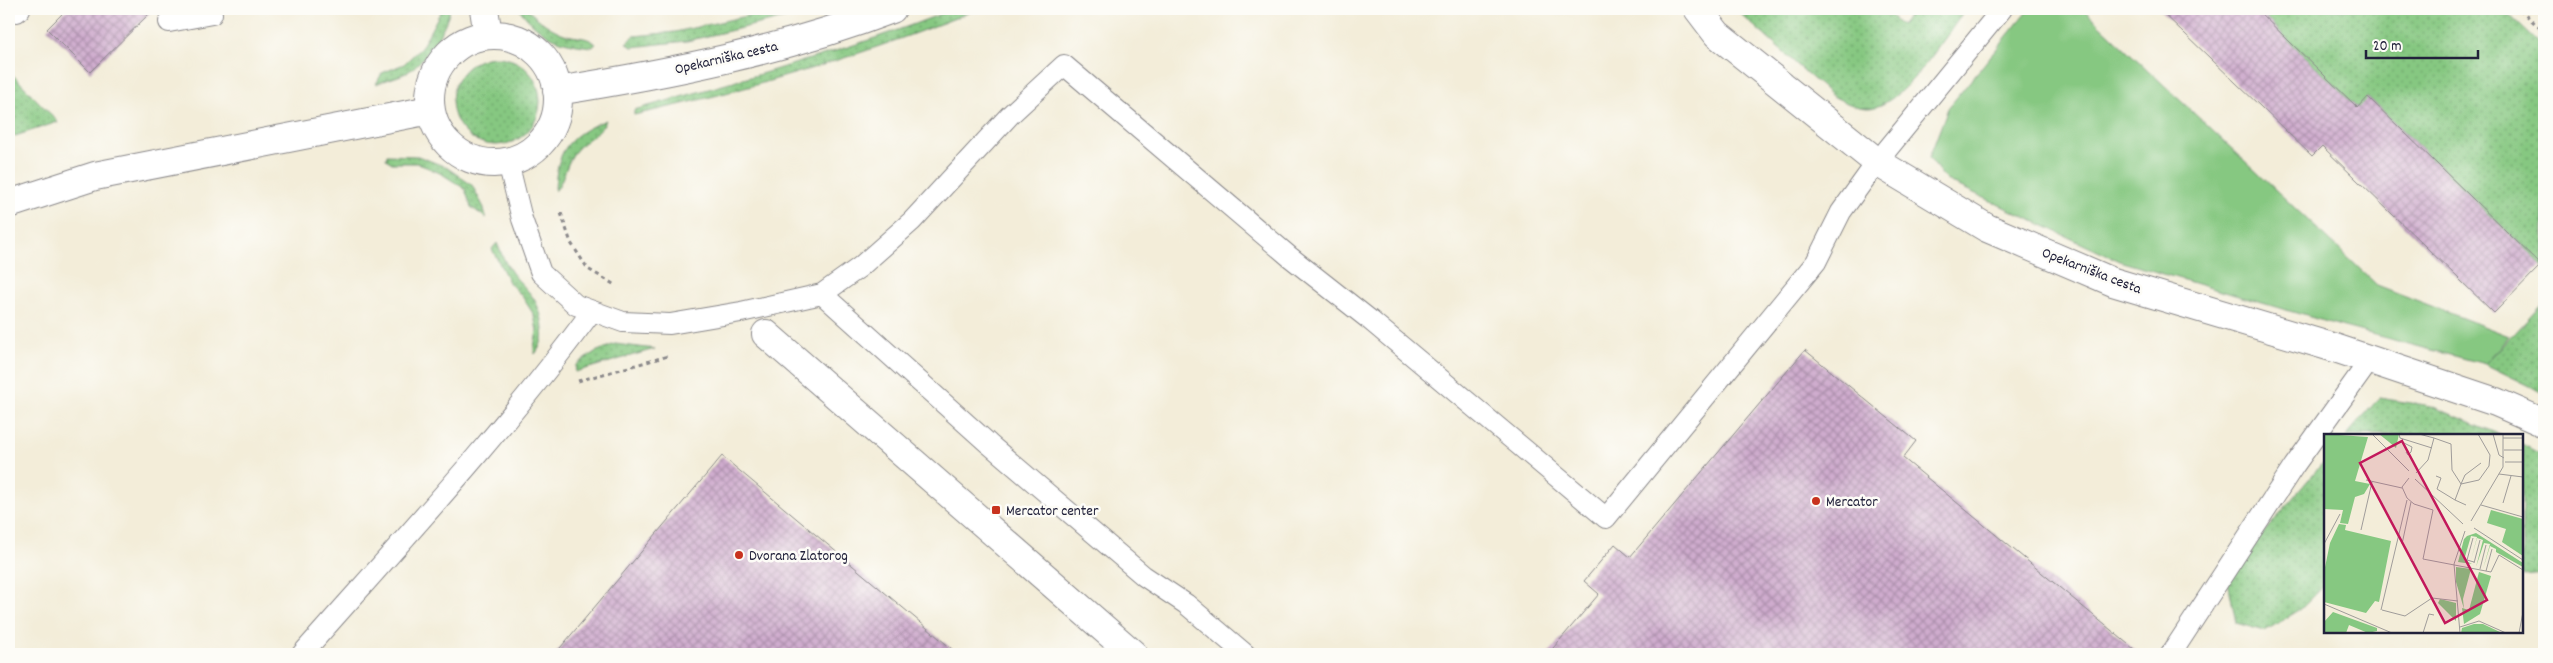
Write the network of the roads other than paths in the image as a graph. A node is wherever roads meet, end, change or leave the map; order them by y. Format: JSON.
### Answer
{"nodes":[{"id":1,"x":13,"y":9,"type":"edge"},
{"id":2,"x":20,"y":9,"type":"edge"},
{"id":3,"x":211,"y":9,"type":"edge"},
{"id":4,"x":484,"y":9,"type":"edge"},
{"id":5,"x":892,"y":9,"type":"edge"},
{"id":6,"x":1698,"y":9,"type":"edge"},
{"id":7,"x":2002,"y":9,"type":"edge"},
{"id":8,"x":169,"y":22,"type":"dead end"},
{"id":9,"x":488,"y":35,"type":"junction"},
{"id":10,"x":557,"y":91,"type":"junction"},
{"id":11,"x":430,"y":110,"type":"junction"},
{"id":12,"x":508,"y":162,"type":"junction"},
{"id":13,"x":1877,"y":162,"type":"junction"},
{"id":14,"x":9,"y":204,"type":"edge"},
{"id":15,"x":822,"y":294,"type":"junction"},
{"id":16,"x":592,"y":311,"type":"junction"},
{"id":17,"x":766,"y":334,"type":"dead end"},
{"id":18,"x":2370,"y":360,"type":"junction"},
{"id":19,"x":2544,"y":423,"type":"edge"},
{"id":20,"x":313,"y":650,"type":"edge"},
{"id":21,"x":1133,"y":654,"type":"edge"},
{"id":22,"x":1245,"y":654,"type":"edge"},
{"id":23,"x":2171,"y":654,"type":"edge"}],
"edges":[{"from":1,"to":2,"type":"lane"},
{"from":3,"to":8,"type":"lane"},
{"from":4,"to":9,"type":"street"},
{"from":5,"to":10,"type":"street","name":"Opekarniška cesta"},
{"from":6,"to":13,"type":"street","name":"Opekarniška cesta"},
{"from":7,"to":13,"type":"lane"},
{"from":9,"to":10,"type":"street"},
{"from":9,"to":11,"type":"street"},
{"from":10,"to":12,"type":"street"},
{"from":11,"to":12,"type":"street"},
{"from":11,"to":14,"type":"street"},
{"from":12,"to":16,"type":"lane"},
{"from":13,"to":15,"type":"lane"},
{"from":13,"to":18,"type":"street","name":"Opekarniška cesta"},
{"from":15,"to":16,"type":"lane"},
{"from":15,"to":22,"type":"lane"},
{"from":16,"to":20,"type":"lane"},
{"from":17,"to":21,"type":"street"},
{"from":18,"to":19,"type":"street","name":"Opekarniška cesta"},
{"from":18,"to":23,"type":"lane"}]}
